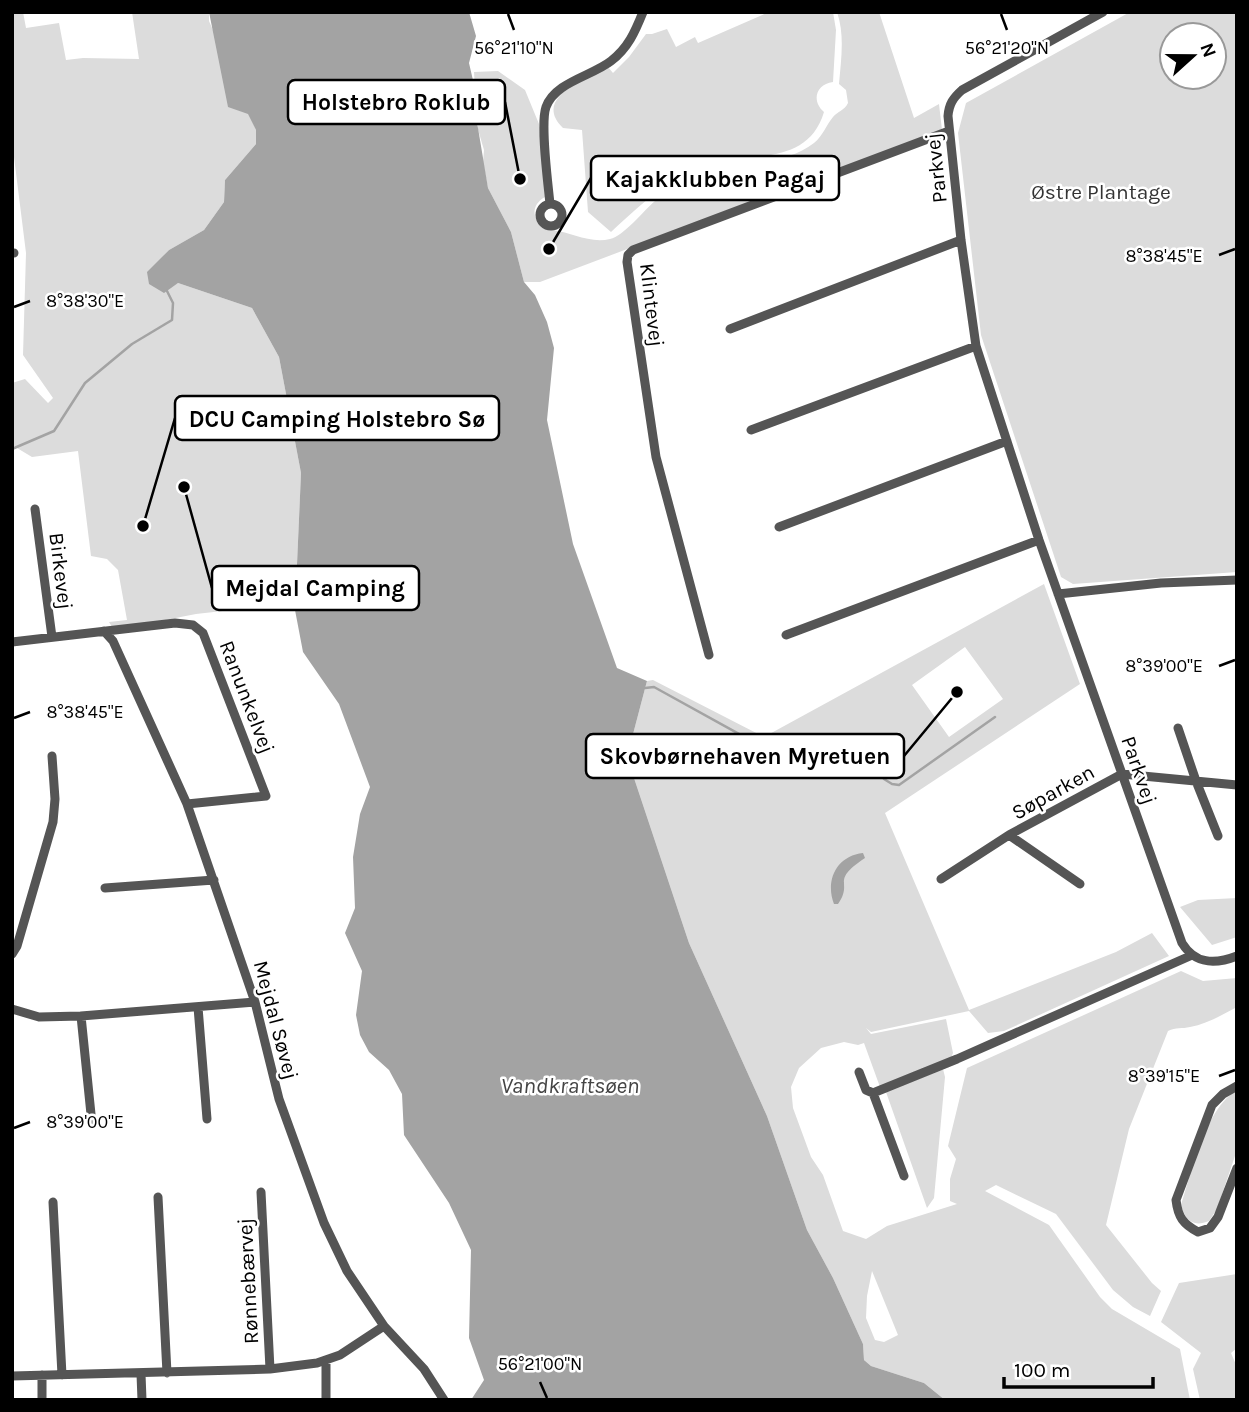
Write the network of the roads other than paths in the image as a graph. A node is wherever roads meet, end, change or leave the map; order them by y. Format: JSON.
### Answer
{"nodes":[{"id":1,"x":643,"y":12,"type":"edge"},
{"id":2,"x":1102,"y":12,"type":"edge"},
{"id":3,"x":950,"y":131,"type":"junction"},
{"id":4,"x":550,"y":204,"type":"dead end"},
{"id":5,"x":961,"y":240,"type":"junction"},
{"id":6,"x":730,"y":329,"type":"dead end"},
{"id":7,"x":976,"y":346,"type":"junction"},
{"id":8,"x":751,"y":430,"type":"dead end"},
{"id":9,"x":1007,"y":441,"type":"junction"},
{"id":10,"x":35,"y":509,"type":"dead end"},
{"id":11,"x":779,"y":527,"type":"dead end"},
{"id":12,"x":1039,"y":540,"type":"junction"},
{"id":13,"x":1237,"y":580,"type":"edge"},
{"id":14,"x":1058,"y":594,"type":"junction"},
{"id":15,"x":104,"y":631,"type":"junction"},
{"id":16,"x":786,"y":635,"type":"dead end"},
{"id":17,"x":51,"y":637,"type":"junction"},
{"id":18,"x":12,"y":642,"type":"edge"},
{"id":19,"x":709,"y":655,"type":"dead end"},
{"id":20,"x":1178,"y":728,"type":"dead end"},
{"id":21,"x":52,"y":756,"type":"dead end"},
{"id":22,"x":1122,"y":774,"type":"junction"},
{"id":23,"x":1196,"y":781,"type":"junction"},
{"id":24,"x":1237,"y":785,"type":"edge"},
{"id":25,"x":187,"y":804,"type":"junction"},
{"id":26,"x":1009,"y":835,"type":"junction"},
{"id":27,"x":1218,"y":836,"type":"dead end"},
{"id":28,"x":941,"y":879,"type":"dead end"},
{"id":29,"x":214,"y":880,"type":"junction"},
{"id":30,"x":1080,"y":884,"type":"dead end"},
{"id":31,"x":105,"y":888,"type":"dead end"},
{"id":32,"x":12,"y":954,"type":"edge"},
{"id":33,"x":1190,"y":956,"type":"junction"},
{"id":34,"x":1237,"y":956,"type":"edge"},
{"id":35,"x":255,"y":1002,"type":"junction"},
{"id":36,"x":198,"y":1007,"type":"junction"},
{"id":37,"x":12,"y":1009,"type":"edge"},
{"id":38,"x":81,"y":1016,"type":"junction"},
{"id":39,"x":859,"y":1072,"type":"dead end"},
{"id":40,"x":1237,"y":1086,"type":"edge"},
{"id":41,"x":873,"y":1094,"type":"junction"},
{"id":42,"x":207,"y":1119,"type":"dead end"},
{"id":43,"x":92,"y":1124,"type":"dead end"},
{"id":44,"x":1237,"y":1168,"type":"edge"},
{"id":45,"x":904,"y":1176,"type":"dead end"},
{"id":46,"x":261,"y":1192,"type":"dead end"},
{"id":47,"x":158,"y":1197,"type":"dead end"},
{"id":48,"x":53,"y":1202,"type":"dead end"},
{"id":49,"x":384,"y":1326,"type":"junction"},
{"id":50,"x":326,"y":1360,"type":"junction"},
{"id":51,"x":270,"y":1369,"type":"junction"},
{"id":52,"x":167,"y":1373,"type":"junction"},
{"id":53,"x":141,"y":1374,"type":"junction"},
{"id":54,"x":42,"y":1375,"type":"junction"},
{"id":55,"x":62,"y":1375,"type":"junction"},
{"id":56,"x":12,"y":1376,"type":"edge"},
{"id":57,"x":42,"y":1400,"type":"edge"},
{"id":58,"x":142,"y":1400,"type":"edge"},
{"id":59,"x":326,"y":1400,"type":"edge"},
{"id":60,"x":444,"y":1400,"type":"edge"}],
"edges":[{"from":1,"to":4,"type":"street"},
{"from":2,"to":3,"type":"street","name":"Parkvej"},
{"from":3,"to":5,"type":"street","name":"Parkvej"},
{"from":3,"to":19,"type":"street","name":"Klintevej"},
{"from":5,"to":6,"type":"street"},
{"from":5,"to":7,"type":"street","name":"Parkvej"},
{"from":7,"to":8,"type":"street"},
{"from":7,"to":9,"type":"street","name":"Parkvej"},
{"from":9,"to":11,"type":"street"},
{"from":9,"to":12,"type":"street","name":"Parkvej"},
{"from":10,"to":17,"type":"street","name":"Birkevej"},
{"from":12,"to":14,"type":"street","name":"Parkvej"},
{"from":12,"to":16,"type":"street"},
{"from":13,"to":14,"type":"street"},
{"from":14,"to":22,"type":"street","name":"Parkvej"},
{"from":15,"to":17,"type":"street","name":"Birkevej"},
{"from":15,"to":25,"type":"street","name":"Mejdal Søvej"},
{"from":15,"to":25,"type":"street","name":"Ranunkelvej"},
{"from":17,"to":18,"type":"street","name":"Birkevej"},
{"from":20,"to":23,"type":"street"},
{"from":21,"to":32,"type":"street"},
{"from":22,"to":23,"type":"street","name":"Søparken"},
{"from":22,"to":26,"type":"street","name":"Søparken"},
{"from":22,"to":33,"type":"street","name":"Parkvej"},
{"from":23,"to":24,"type":"street","name":"Søparken"},
{"from":23,"to":27,"type":"street"},
{"from":25,"to":29,"type":"street","name":"Mejdal Søvej"},
{"from":26,"to":28,"type":"street","name":"Søparken"},
{"from":26,"to":30,"type":"street","name":"Søparken"},
{"from":29,"to":31,"type":"street"},
{"from":29,"to":35,"type":"street","name":"Mejdal Søvej"},
{"from":33,"to":34,"type":"street"},
{"from":33,"to":41,"type":"street"},
{"from":35,"to":36,"type":"street"},
{"from":35,"to":49,"type":"street","name":"Mejdal Søvej"},
{"from":36,"to":38,"type":"street"},
{"from":36,"to":42,"type":"street"},
{"from":37,"to":38,"type":"street"},
{"from":38,"to":43,"type":"street"},
{"from":39,"to":41,"type":"street"},
{"from":40,"to":44,"type":"street"},
{"from":41,"to":45,"type":"street"},
{"from":46,"to":51,"type":"street","name":"Rønnebærvej"},
{"from":47,"to":52,"type":"street"},
{"from":48,"to":55,"type":"street"},
{"from":49,"to":50,"type":"street","name":"Rønnebærvej"},
{"from":49,"to":60,"type":"street","name":"Mejdal Søvej"},
{"from":50,"to":51,"type":"street","name":"Rønnebærvej"},
{"from":50,"to":59,"type":"street"},
{"from":51,"to":52,"type":"street","name":"Rønnebærvej"},
{"from":52,"to":53,"type":"street","name":"Rønnebærvej"},
{"from":53,"to":55,"type":"street","name":"Rønnebærvej"},
{"from":53,"to":58,"type":"street"},
{"from":54,"to":55,"type":"street","name":"Rønnebærvej"},
{"from":54,"to":56,"type":"street","name":"Rønnebærvej"},
{"from":54,"to":57,"type":"street"}]}
